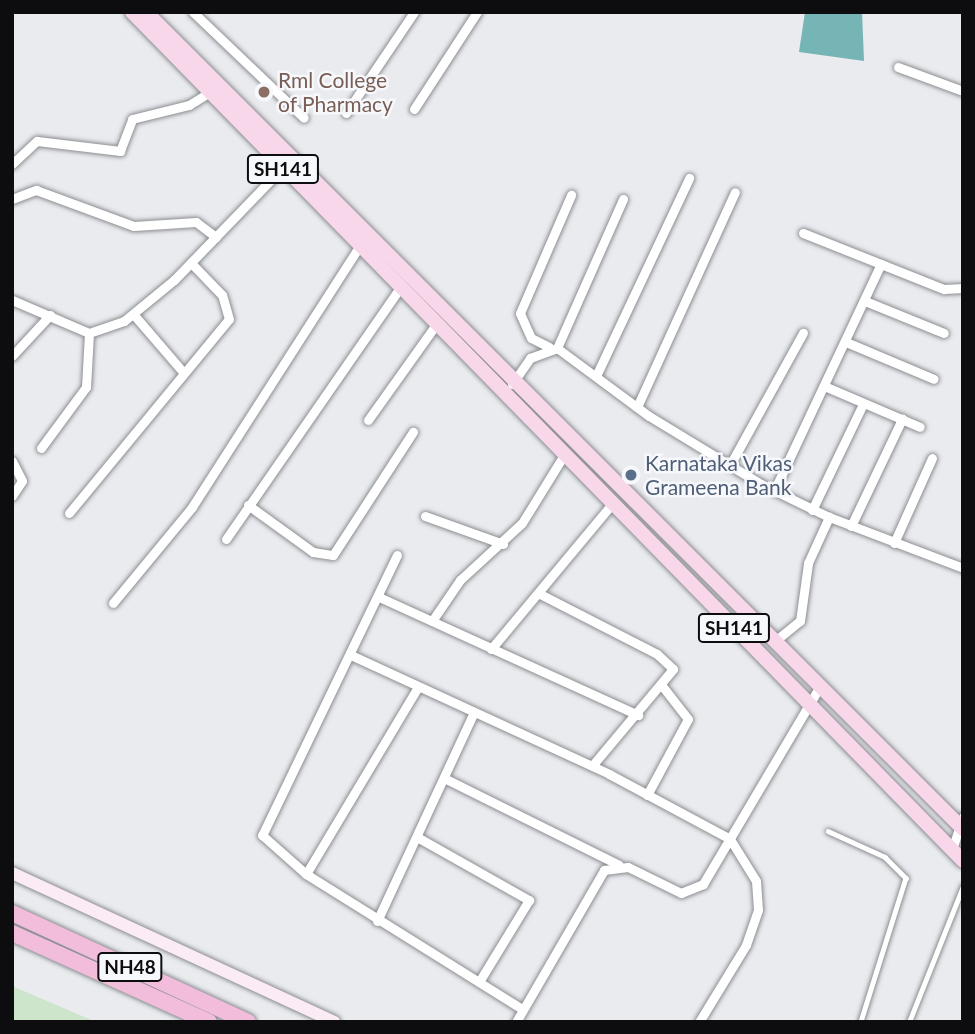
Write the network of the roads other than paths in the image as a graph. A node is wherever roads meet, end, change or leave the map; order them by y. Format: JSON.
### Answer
{"nodes":[{"id":1,"x":132,"y":12,"type":"edge"},
{"id":2,"x":146,"y":12,"type":"edge"},
{"id":3,"x":414,"y":12,"type":"edge"},
{"id":4,"x":477,"y":12,"type":"edge"},
{"id":5,"x":198,"y":14,"type":"edge"},
{"id":6,"x":898,"y":67,"type":"dead end"},
{"id":7,"x":963,"y":91,"type":"edge"},
{"id":8,"x":210,"y":92,"type":"junction"},
{"id":9,"x":414,"y":109,"type":"dead end"},
{"id":10,"x":346,"y":113,"type":"dead end"},
{"id":11,"x":304,"y":118,"type":"dead end"},
{"id":12,"x":12,"y":164,"type":"edge"},
{"id":13,"x":282,"y":168,"type":"junction"},
{"id":14,"x":690,"y":178,"type":"dead end"},
{"id":15,"x":735,"y":192,"type":"dead end"},
{"id":16,"x":571,"y":195,"type":"dead end"},
{"id":17,"x":12,"y":199,"type":"edge"},
{"id":18,"x":623,"y":199,"type":"dead end"},
{"id":19,"x":803,"y":233,"type":"dead end"},
{"id":20,"x":216,"y":237,"type":"junction"},
{"id":21,"x":359,"y":247,"type":"junction"},
{"id":22,"x":191,"y":263,"type":"junction"},
{"id":23,"x":881,"y":264,"type":"junction"},
{"id":24,"x":963,"y":288,"type":"edge"},
{"id":25,"x":399,"y":289,"type":"junction"},
{"id":26,"x":12,"y":300,"type":"edge"},
{"id":27,"x":866,"y":301,"type":"junction"},
{"id":28,"x":50,"y":315,"type":"junction"},
{"id":29,"x":134,"y":315,"type":"junction"},
{"id":30,"x":435,"y":327,"type":"junction"},
{"id":31,"x":89,"y":333,"type":"junction"},
{"id":32,"x":803,"y":333,"type":"dead end"},
{"id":33,"x":944,"y":333,"type":"dead end"},
{"id":34,"x":846,"y":342,"type":"junction"},
{"id":35,"x":553,"y":347,"type":"junction"},
{"id":36,"x":12,"y":356,"type":"edge"},
{"id":37,"x":183,"y":372,"type":"junction"},
{"id":38,"x":596,"y":376,"type":"junction"},
{"id":39,"x":934,"y":379,"type":"dead end"},
{"id":40,"x":514,"y":381,"type":"junction"},
{"id":41,"x":824,"y":386,"type":"junction"},
{"id":42,"x":505,"y":395,"type":"junction"},
{"id":43,"x":863,"y":404,"type":"junction"},
{"id":44,"x":637,"y":407,"type":"junction"},
{"id":45,"x":902,"y":419,"type":"junction"},
{"id":46,"x":369,"y":420,"type":"dead end"},
{"id":47,"x":920,"y":427,"type":"dead end"},
{"id":48,"x":413,"y":432,"type":"dead end"},
{"id":49,"x":41,"y":448,"type":"dead end"},
{"id":50,"x":564,"y":455,"type":"junction"},
{"id":51,"x":932,"y":458,"type":"dead end"},
{"id":52,"x":12,"y":461,"type":"edge"},
{"id":53,"x":730,"y":466,"type":"junction"},
{"id":54,"x":774,"y":491,"type":"junction"},
{"id":55,"x":12,"y":496,"type":"edge"},
{"id":56,"x":248,"y":505,"type":"junction"},
{"id":57,"x":611,"y":505,"type":"junction"},
{"id":58,"x":812,"y":510,"type":"junction"},
{"id":59,"x":69,"y":513,"type":"dead end"},
{"id":60,"x":425,"y":516,"type":"dead end"},
{"id":61,"x":829,"y":517,"type":"junction"},
{"id":62,"x":851,"y":526,"type":"junction"},
{"id":63,"x":226,"y":539,"type":"dead end"},
{"id":64,"x":894,"y":543,"type":"junction"},
{"id":65,"x":503,"y":544,"type":"junction"},
{"id":66,"x":397,"y":555,"type":"dead end"},
{"id":67,"x":963,"y":568,"type":"edge"},
{"id":68,"x":540,"y":594,"type":"junction"},
{"id":69,"x":379,"y":597,"type":"junction"},
{"id":70,"x":113,"y":603,"type":"dead end"},
{"id":71,"x":432,"y":621,"type":"junction"},
{"id":72,"x":775,"y":641,"type":"junction"},
{"id":73,"x":491,"y":649,"type":"junction"},
{"id":74,"x":353,"y":656,"type":"junction"},
{"id":75,"x":820,"y":686,"type":"junction"},
{"id":76,"x":418,"y":687,"type":"junction"},
{"id":77,"x":663,"y":687,"type":"junction"},
{"id":78,"x":808,"y":702,"type":"junction"},
{"id":79,"x":474,"y":712,"type":"junction"},
{"id":80,"x":638,"y":715,"type":"junction"},
{"id":81,"x":592,"y":766,"type":"junction"},
{"id":82,"x":444,"y":778,"type":"junction"},
{"id":83,"x":647,"y":794,"type":"junction"},
{"id":84,"x":962,"y":824,"type":"edge"},
{"id":85,"x":828,"y":831,"type":"dead end"},
{"id":86,"x":417,"y":837,"type":"junction"},
{"id":87,"x":730,"y":839,"type":"junction"},
{"id":88,"x":952,"y":849,"type":"junction"},
{"id":89,"x":963,"y":861,"type":"edge"},
{"id":90,"x":620,"y":866,"type":"junction"},
{"id":91,"x":12,"y":873,"type":"edge"},
{"id":92,"x":306,"y":874,"type":"junction"},
{"id":93,"x":963,"y":886,"type":"edge"},
{"id":94,"x":12,"y":913,"type":"edge"},
{"id":95,"x":377,"y":921,"type":"junction"},
{"id":96,"x":12,"y":933,"type":"edge"},
{"id":97,"x":479,"y":982,"type":"junction"},
{"id":98,"x":522,"y":1009,"type":"junction"},
{"id":99,"x":209,"y":1022,"type":"edge"},
{"id":100,"x":248,"y":1022,"type":"edge"},
{"id":101,"x":334,"y":1022,"type":"edge"},
{"id":102,"x":516,"y":1022,"type":"edge"},
{"id":103,"x":699,"y":1022,"type":"edge"},
{"id":104,"x":861,"y":1022,"type":"edge"},
{"id":105,"x":909,"y":1022,"type":"edge"}],
"edges":[{"from":1,"to":8,"type":"main road","number":"SH141"},
{"from":2,"to":40,"type":"main road","number":"SH141"},
{"from":3,"to":10,"type":"street"},
{"from":4,"to":9,"type":"street"},
{"from":5,"to":11,"type":"street"},
{"from":6,"to":7,"type":"street"},
{"from":8,"to":12,"type":"street"},
{"from":8,"to":13,"type":"main road","number":"SH141"},
{"from":13,"to":20,"type":"street"},
{"from":13,"to":21,"type":"main road","number":"SH141"},
{"from":14,"to":38,"type":"street"},
{"from":15,"to":44,"type":"street"},
{"from":16,"to":35,"type":"street"},
{"from":17,"to":20,"type":"street"},
{"from":18,"to":35,"type":"street"},
{"from":19,"to":23,"type":"street"},
{"from":20,"to":22,"type":"street"},
{"from":21,"to":25,"type":"main road","number":"SH141"},
{"from":21,"to":70,"type":"street"},
{"from":22,"to":29,"type":"street"},
{"from":22,"to":37,"type":"street"},
{"from":23,"to":24,"type":"street"},
{"from":23,"to":27,"type":"street"},
{"from":25,"to":30,"type":"main road","number":"SH141"},
{"from":25,"to":56,"type":"street"},
{"from":26,"to":28,"type":"street"},
{"from":27,"to":33,"type":"street"},
{"from":27,"to":34,"type":"street"},
{"from":28,"to":31,"type":"street"},
{"from":28,"to":36,"type":"street"},
{"from":29,"to":31,"type":"street"},
{"from":29,"to":37,"type":"street"},
{"from":30,"to":42,"type":"main road"},
{"from":30,"to":46,"type":"street"},
{"from":31,"to":49,"type":"street"},
{"from":32,"to":53,"type":"street"},
{"from":34,"to":39,"type":"street"},
{"from":34,"to":41,"type":"street"},
{"from":35,"to":38,"type":"street"},
{"from":35,"to":40,"type":"street"},
{"from":37,"to":59,"type":"street"},
{"from":38,"to":44,"type":"street"},
{"from":40,"to":42,"type":"street"},
{"from":40,"to":72,"type":"main road"},
{"from":41,"to":43,"type":"street"},
{"from":41,"to":54,"type":"street"},
{"from":42,"to":50,"type":"main road","number":"SH141"},
{"from":43,"to":45,"type":"street"},
{"from":43,"to":58,"type":"street"},
{"from":44,"to":53,"type":"street"},
{"from":45,"to":47,"type":"street"},
{"from":45,"to":62,"type":"street"},
{"from":48,"to":56,"type":"street"},
{"from":50,"to":57,"type":"main road","number":"SH141"},
{"from":50,"to":65,"type":"street"},
{"from":51,"to":64,"type":"street"},
{"from":52,"to":55,"type":"street"},
{"from":53,"to":54,"type":"street"},
{"from":54,"to":58,"type":"street"},
{"from":56,"to":63,"type":"street"},
{"from":57,"to":68,"type":"street"},
{"from":57,"to":78,"type":"main road","number":"SH141"},
{"from":58,"to":61,"type":"street"},
{"from":60,"to":65,"type":"street"},
{"from":61,"to":62,"type":"street"},
{"from":61,"to":72,"type":"street"},
{"from":62,"to":64,"type":"street"},
{"from":64,"to":67,"type":"street"},
{"from":65,"to":71,"type":"street"},
{"from":66,"to":69,"type":"street"},
{"from":68,"to":73,"type":"street"},
{"from":68,"to":77,"type":"street"},
{"from":69,"to":71,"type":"street"},
{"from":69,"to":74,"type":"street"},
{"from":71,"to":73,"type":"street"},
{"from":72,"to":75,"type":"main road"},
{"from":73,"to":80,"type":"street"},
{"from":74,"to":76,"type":"street"},
{"from":74,"to":92,"type":"street"},
{"from":75,"to":78,"type":"street"},
{"from":75,"to":84,"type":"main road"},
{"from":76,"to":79,"type":"street"},
{"from":76,"to":92,"type":"street"},
{"from":77,"to":80,"type":"street"},
{"from":77,"to":83,"type":"street"},
{"from":78,"to":87,"type":"street"},
{"from":78,"to":88,"type":"main road","number":"SH141"},
{"from":79,"to":81,"type":"street"},
{"from":79,"to":82,"type":"street"},
{"from":80,"to":81,"type":"street"},
{"from":81,"to":83,"type":"street"},
{"from":82,"to":86,"type":"street"},
{"from":82,"to":90,"type":"street"},
{"from":83,"to":87,"type":"street"},
{"from":84,"to":88,"type":"street"},
{"from":85,"to":104,"type":"lane"},
{"from":86,"to":95,"type":"street"},
{"from":86,"to":97,"type":"street"},
{"from":87,"to":90,"type":"street"},
{"from":87,"to":103,"type":"street"},
{"from":88,"to":89,"type":"main road","number":"SH141"},
{"from":90,"to":98,"type":"street"},
{"from":91,"to":101,"type":"street"},
{"from":92,"to":95,"type":"street"},
{"from":93,"to":105,"type":"lane"},
{"from":94,"to":100,"type":"highway","number":"NH48"},
{"from":95,"to":97,"type":"street"},
{"from":96,"to":99,"type":"highway","number":"NH48"},
{"from":97,"to":98,"type":"street"},
{"from":98,"to":102,"type":"street"}]}
